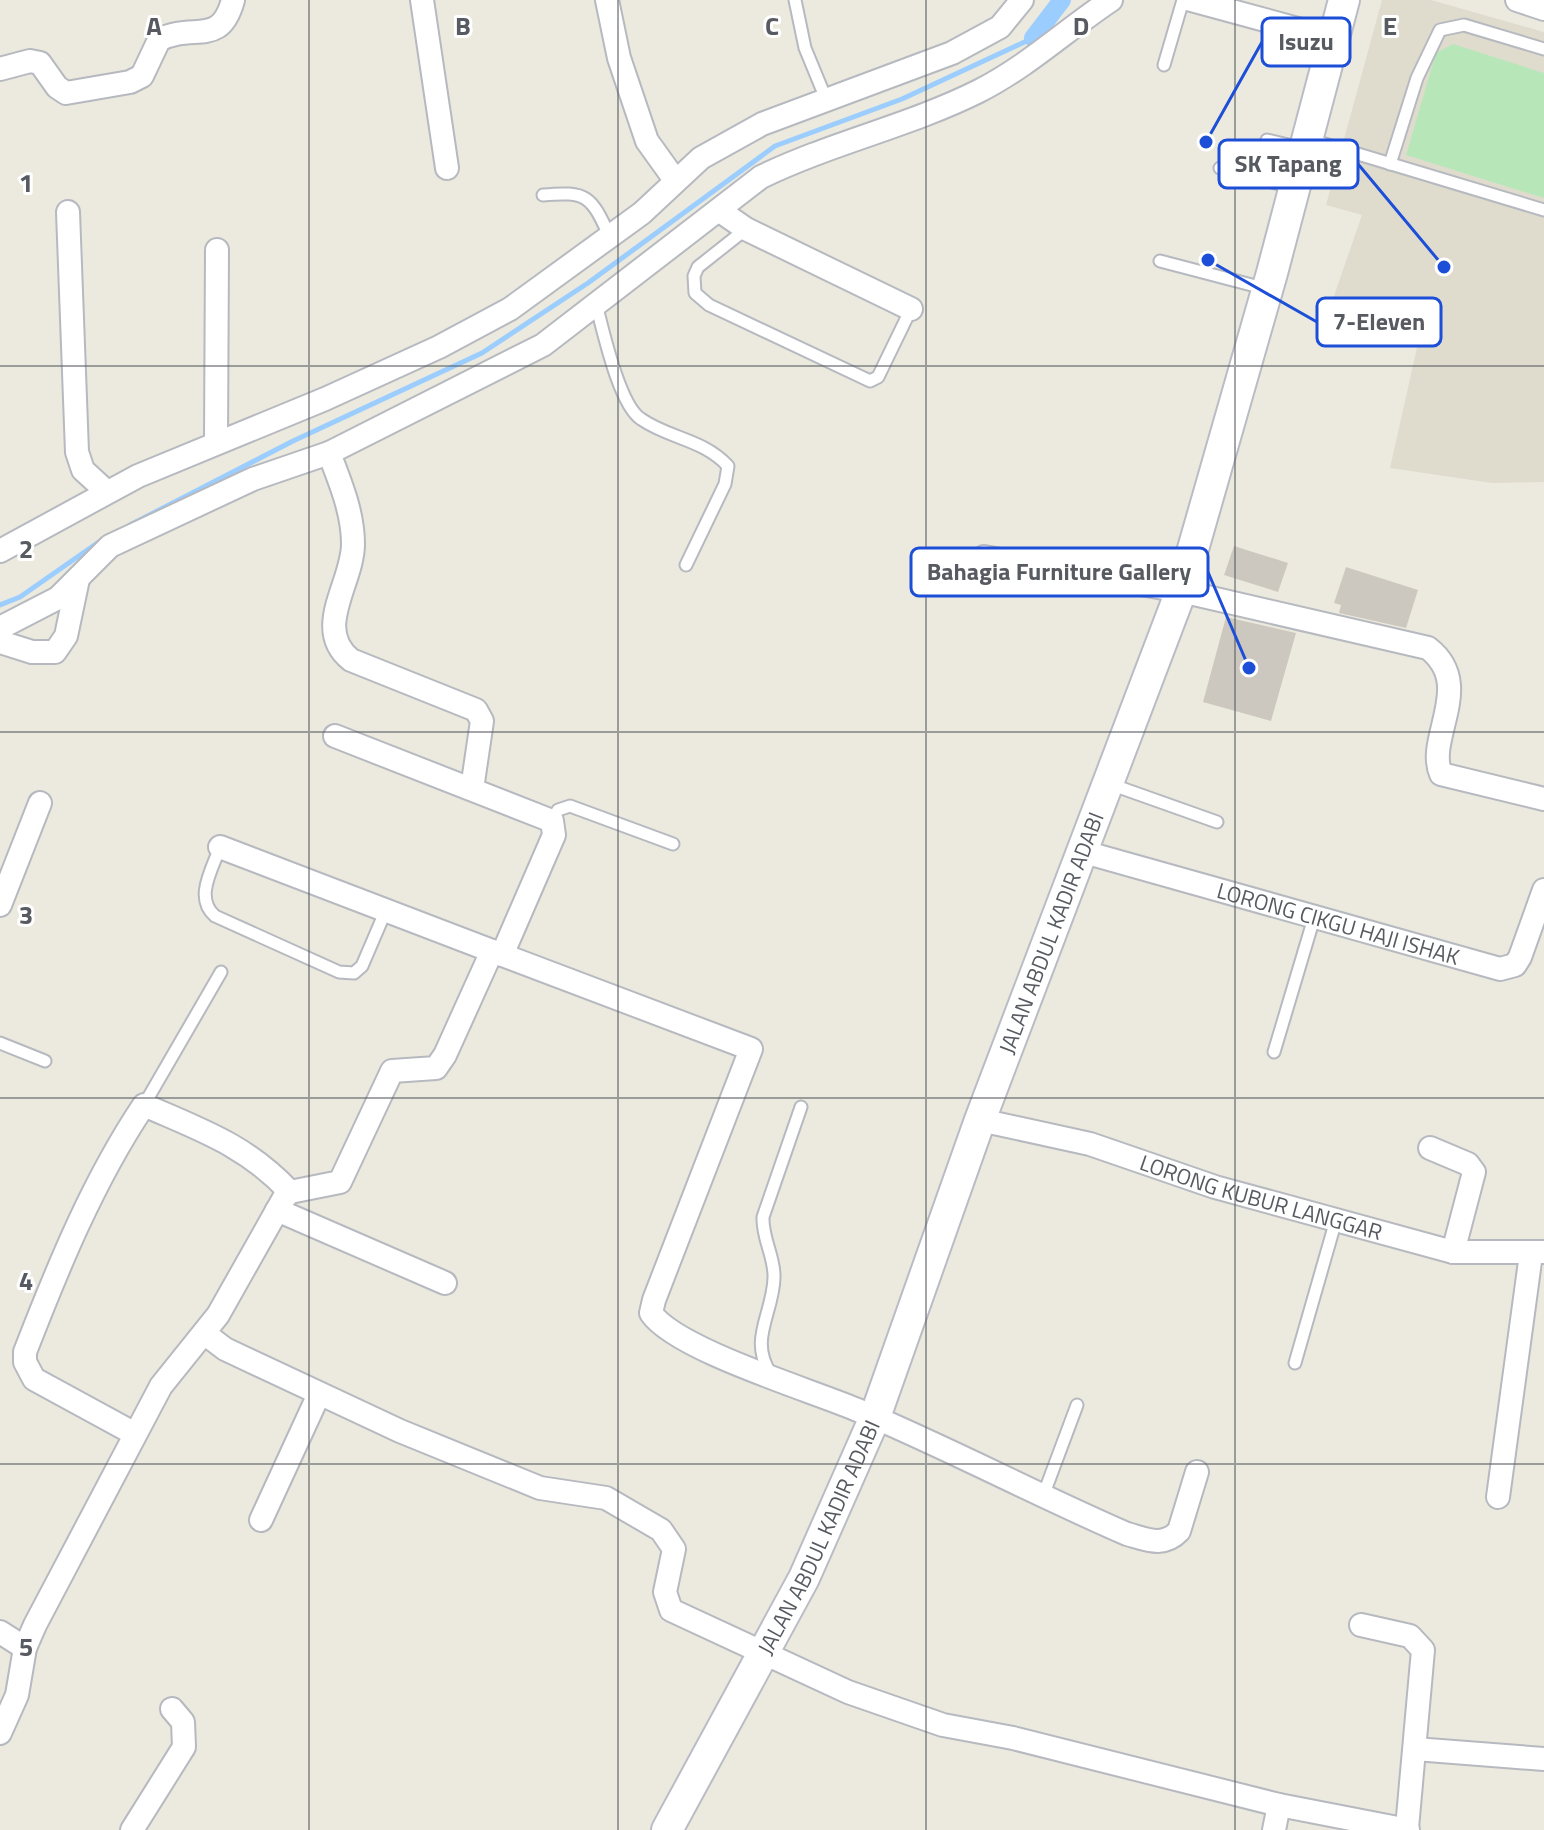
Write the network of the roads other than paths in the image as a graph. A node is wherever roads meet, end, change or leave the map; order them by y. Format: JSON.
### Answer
{"nodes":[{"id":1,"x":233,"y":0,"type":"edge"},
{"id":2,"x":422,"y":0,"type":"edge"},
{"id":3,"x":607,"y":0,"type":"edge"},
{"id":4,"x":795,"y":0,"type":"edge"},
{"id":5,"x":1022,"y":0,"type":"edge"},
{"id":6,"x":1111,"y":0,"type":"edge"},
{"id":7,"x":1183,"y":0,"type":"edge"},
{"id":8,"x":1191,"y":0,"type":"edge"},
{"id":9,"x":1344,"y":0,"type":"edge"},
{"id":10,"x":1517,"y":0,"type":"edge"},
{"id":11,"x":1544,"y":9,"type":"edge"},
{"id":12,"x":1335,"y":39,"type":"junction"},
{"id":13,"x":1544,"y":49,"type":"edge"},
{"id":14,"x":1164,"y":65,"type":"dead end"},
{"id":15,"x":0,"y":69,"type":"edge"},
{"id":16,"x":826,"y":99,"type":"junction"},
{"id":17,"x":1306,"y":144,"type":"junction"},
{"id":18,"x":1390,"y":164,"type":"junction"},
{"id":19,"x":447,"y":168,"type":"dead end"},
{"id":20,"x":1220,"y":168,"type":"dead end"},
{"id":21,"x":1256,"y":178,"type":"junction"},
{"id":22,"x":675,"y":180,"type":"junction"},
{"id":23,"x":1295,"y":188,"type":"junction"},
{"id":24,"x":543,"y":195,"type":"dead end"},
{"id":25,"x":1544,"y":210,"type":"edge"},
{"id":26,"x":720,"y":211,"type":"junction"},
{"id":27,"x":68,"y":212,"type":"dead end"},
{"id":28,"x":746,"y":229,"type":"junction"},
{"id":29,"x":609,"y":235,"type":"junction"},
{"id":30,"x":217,"y":250,"type":"dead end"},
{"id":31,"x":1160,"y":261,"type":"dead end"},
{"id":32,"x":1267,"y":289,"type":"junction"},
{"id":33,"x":596,"y":303,"type":"junction"},
{"id":34,"x":911,"y":309,"type":"joint"},
{"id":35,"x":216,"y":441,"type":"junction"},
{"id":36,"x":329,"y":453,"type":"junction"},
{"id":37,"x":107,"y":492,"type":"junction"},
{"id":38,"x":0,"y":551,"type":"edge"},
{"id":39,"x":984,"y":557,"type":"dead end"},
{"id":40,"x":686,"y":565,"type":"dead end"},
{"id":41,"x":78,"y":577,"type":"junction"},
{"id":42,"x":1181,"y":591,"type":"junction"},
{"id":43,"x":0,"y":628,"type":"edge"},
{"id":44,"x":0,"y":642,"type":"edge"},
{"id":45,"x":335,"y":736,"type":"dead end"},
{"id":46,"x":1109,"y":784,"type":"junction"},
{"id":47,"x":472,"y":789,"type":"junction"},
{"id":48,"x":1544,"y":799,"type":"edge"},
{"id":49,"x":40,"y":803,"type":"dead end"},
{"id":50,"x":552,"y":821,"type":"junction"},
{"id":51,"x":1217,"y":822,"type":"dead end"},
{"id":52,"x":673,"y":844,"type":"dead end"},
{"id":53,"x":220,"y":847,"type":"joint"},
{"id":54,"x":1084,"y":852,"type":"junction"},
{"id":55,"x":1544,"y":890,"type":"edge"},
{"id":56,"x":0,"y":905,"type":"edge"},
{"id":57,"x":386,"y":910,"type":"junction"},
{"id":58,"x":1314,"y":918,"type":"junction"},
{"id":59,"x":497,"y":953,"type":"junction"},
{"id":60,"x":221,"y":972,"type":"dead end"},
{"id":61,"x":0,"y":1043,"type":"edge"},
{"id":62,"x":1274,"y":1052,"type":"dead end"},
{"id":63,"x":45,"y":1061,"type":"dead end"},
{"id":64,"x":144,"y":1105,"type":"junction"},
{"id":65,"x":801,"y":1107,"type":"dead end"},
{"id":66,"x":980,"y":1120,"type":"junction"},
{"id":67,"x":1430,"y":1148,"type":"dead end"},
{"id":68,"x":283,"y":1201,"type":"junction"},
{"id":69,"x":1336,"y":1220,"type":"junction"},
{"id":70,"x":1453,"y":1252,"type":"junction"},
{"id":71,"x":1538,"y":1253,"type":"edge"},
{"id":72,"x":445,"y":1283,"type":"dead end"},
{"id":73,"x":204,"y":1333,"type":"junction"},
{"id":74,"x":1295,"y":1363,"type":"dead end"},
{"id":75,"x":771,"y":1374,"type":"junction"},
{"id":76,"x":319,"y":1394,"type":"junction"},
{"id":77,"x":1077,"y":1405,"type":"dead end"},
{"id":78,"x":875,"y":1417,"type":"junction"},
{"id":79,"x":135,"y":1434,"type":"junction"},
{"id":80,"x":1197,"y":1472,"type":"dead end"},
{"id":81,"x":1042,"y":1497,"type":"junction"},
{"id":82,"x":1498,"y":1497,"type":"dead end"},
{"id":83,"x":261,"y":1520,"type":"dead end"},
{"id":84,"x":1361,"y":1625,"type":"dead end"},
{"id":85,"x":0,"y":1632,"type":"edge"},
{"id":86,"x":25,"y":1648,"type":"junction"},
{"id":87,"x":764,"y":1654,"type":"junction"},
{"id":88,"x":172,"y":1709,"type":"dead end"},
{"id":89,"x":0,"y":1733,"type":"edge"},
{"id":90,"x":1415,"y":1749,"type":"junction"},
{"id":91,"x":1544,"y":1759,"type":"edge"},
{"id":92,"x":1279,"y":1805,"type":"junction"},
{"id":93,"x":1407,"y":1829,"type":"edge"},
{"id":94,"x":132,"y":1830,"type":"edge"},
{"id":95,"x":667,"y":1830,"type":"edge"},
{"id":96,"x":1274,"y":1830,"type":"edge"}],
"edges":[{"from":1,"to":15,"type":"street"},
{"from":2,"to":19,"type":"street"},
{"from":3,"to":22,"type":"street"},
{"from":4,"to":16,"type":"lane"},
{"from":5,"to":16,"type":"street"},
{"from":6,"to":26,"type":"street"},
{"from":7,"to":14,"type":"lane"},
{"from":8,"to":12,"type":"street"},
{"from":9,"to":12,"type":"main road","name":"JALAN ABDUL KADIR ADABI"},
{"from":10,"to":11,"type":"street"},
{"from":12,"to":17,"type":"main road","name":"JALAN ABDUL KADIR ADABI"},
{"from":13,"to":18,"type":"lane"},
{"from":16,"to":22,"type":"street"},
{"from":17,"to":18,"type":"lane"},
{"from":17,"to":21,"type":"lane"},
{"from":17,"to":23,"type":"main road","name":"JALAN ABDUL KADIR ADABI"},
{"from":18,"to":25,"type":"lane"},
{"from":20,"to":21,"type":"lane"},
{"from":21,"to":23,"type":"lane"},
{"from":22,"to":29,"type":"street"},
{"from":23,"to":32,"type":"main road","name":"JALAN ABDUL KADIR ADABI"},
{"from":24,"to":29,"type":"lane"},
{"from":26,"to":28,"type":"street"},
{"from":26,"to":33,"type":"street"},
{"from":27,"to":37,"type":"street"},
{"from":28,"to":34,"type":"street"},
{"from":28,"to":34,"type":"lane"},
{"from":29,"to":35,"type":"street"},
{"from":30,"to":35,"type":"street"},
{"from":31,"to":32,"type":"lane"},
{"from":32,"to":42,"type":"main road","name":"JALAN ABDUL KADIR ADABI"},
{"from":33,"to":36,"type":"street"},
{"from":33,"to":40,"type":"lane"},
{"from":35,"to":37,"type":"street"},
{"from":36,"to":41,"type":"street"},
{"from":36,"to":47,"type":"street"},
{"from":37,"to":38,"type":"street"},
{"from":39,"to":42,"type":"street"},
{"from":41,"to":43,"type":"street"},
{"from":41,"to":44,"type":"street"},
{"from":42,"to":46,"type":"main road","name":"JALAN ABDUL KADIR ADABI"},
{"from":42,"to":48,"type":"street"},
{"from":45,"to":47,"type":"street"},
{"from":46,"to":51,"type":"lane"},
{"from":46,"to":54,"type":"main road","name":"JALAN ABDUL KADIR ADABI"},
{"from":47,"to":50,"type":"street"},
{"from":49,"to":56,"type":"street"},
{"from":50,"to":52,"type":"lane"},
{"from":50,"to":59,"type":"street"},
{"from":53,"to":57,"type":"street"},
{"from":53,"to":57,"type":"lane"},
{"from":54,"to":58,"type":"street","name":"LORONG CIKGU HAJI ISHAK"},
{"from":54,"to":66,"type":"main road","name":"JALAN ABDUL KADIR ADABI"},
{"from":55,"to":58,"type":"street","name":"LORONG CIKGU HAJI ISHAK"},
{"from":57,"to":59,"type":"street"},
{"from":58,"to":62,"type":"lane"},
{"from":59,"to":68,"type":"street"},
{"from":59,"to":75,"type":"street"},
{"from":60,"to":64,"type":"lane"},
{"from":61,"to":63,"type":"lane"},
{"from":64,"to":68,"type":"street"},
{"from":64,"to":79,"type":"street"},
{"from":65,"to":75,"type":"lane"},
{"from":66,"to":69,"type":"street","name":"LORONG KUBUR LANGGAR"},
{"from":66,"to":78,"type":"main road","name":"JALAN ABDUL KADIR ADABI"},
{"from":67,"to":70,"type":"street"},
{"from":68,"to":72,"type":"street"},
{"from":68,"to":73,"type":"street"},
{"from":69,"to":70,"type":"street","name":"LORONG KUBUR LANGGAR"},
{"from":69,"to":74,"type":"lane"},
{"from":70,"to":71,"type":"street","name":"LORONG KUBUR LANGGAR"},
{"from":71,"to":82,"type":"street"},
{"from":73,"to":76,"type":"street"},
{"from":73,"to":79,"type":"street"},
{"from":75,"to":78,"type":"street"},
{"from":76,"to":83,"type":"street"},
{"from":76,"to":87,"type":"street"},
{"from":77,"to":81,"type":"lane"},
{"from":78,"to":81,"type":"street"},
{"from":78,"to":87,"type":"main road","name":"JALAN ABDUL KADIR ADABI"},
{"from":79,"to":86,"type":"street"},
{"from":80,"to":81,"type":"street"},
{"from":84,"to":90,"type":"street"},
{"from":85,"to":86,"type":"street"},
{"from":86,"to":89,"type":"street"},
{"from":87,"to":92,"type":"street"},
{"from":87,"to":95,"type":"main road","name":"JALAN ABDUL KADIR ADABI"},
{"from":88,"to":94,"type":"street"},
{"from":90,"to":91,"type":"street"},
{"from":90,"to":93,"type":"street"},
{"from":92,"to":93,"type":"street"},
{"from":92,"to":96,"type":"street"}]}
